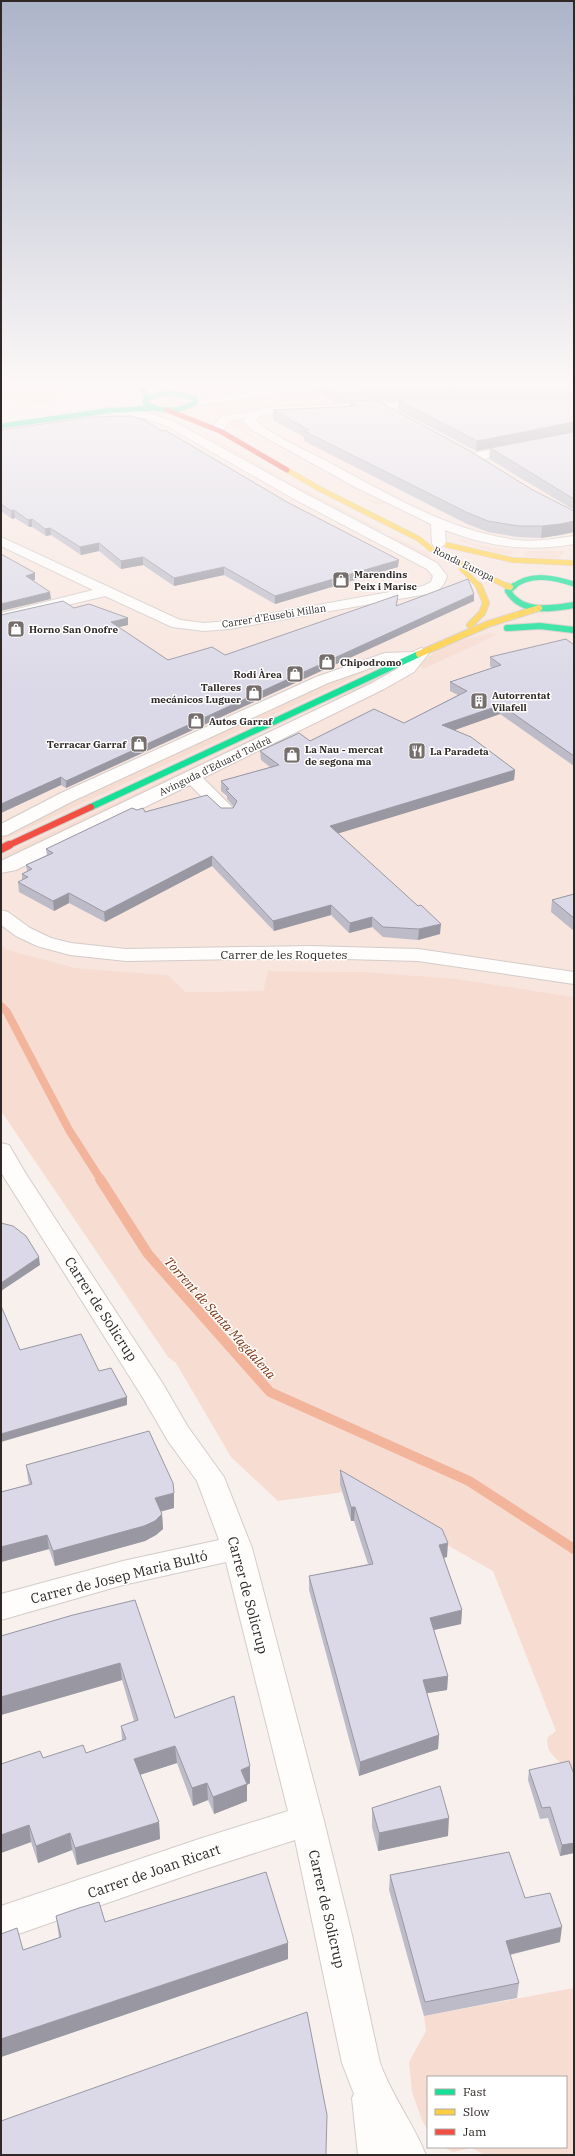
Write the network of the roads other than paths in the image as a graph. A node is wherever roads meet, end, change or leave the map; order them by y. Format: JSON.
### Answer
{"nodes":[{"id":1,"x":279,"y":485,"type":"edge"},
{"id":2,"x":312,"y":485,"type":"edge"},
{"id":3,"x":364,"y":485,"type":"edge"},
{"id":4,"x":438,"y":523,"type":"junction"},
{"id":5,"x":366,"y":532,"type":"junction"},
{"id":6,"x":415,"y":537,"type":"junction"},
{"id":7,"x":574,"y":540,"type":"edge"},
{"id":8,"x":1,"y":541,"type":"edge"},
{"id":9,"x":439,"y":544,"type":"junction"},
{"id":10,"x":426,"y":562,"type":"joint"},
{"id":11,"x":456,"y":562,"type":"junction"},
{"id":12,"x":574,"y":563,"type":"edge"},
{"id":13,"x":487,"y":566,"type":"dead end"},
{"id":14,"x":574,"y":570,"type":"edge"},
{"id":15,"x":513,"y":573,"type":"dead end"},
{"id":16,"x":547,"y":578,"type":"junction"},
{"id":17,"x":533,"y":579,"type":"junction"},
{"id":18,"x":574,"y":584,"type":"edge"},
{"id":19,"x":510,"y":587,"type":"junction"},
{"id":20,"x":107,"y":591,"type":"junction"},
{"id":21,"x":510,"y":597,"type":"junction"},
{"id":22,"x":574,"y":605,"type":"edge"},
{"id":23,"x":539,"y":608,"type":"junction"},
{"id":24,"x":554,"y":608,"type":"junction"},
{"id":25,"x":574,"y":616,"type":"edge"},
{"id":26,"x":1,"y":617,"type":"edge"},
{"id":27,"x":471,"y":628,"type":"junction"},
{"id":28,"x":574,"y":630,"type":"edge"},
{"id":29,"x":417,"y":655,"type":"junction"},
{"id":30,"x":192,"y":777,"type":"junction"},
{"id":31,"x":227,"y":812,"type":"edge"},
{"id":32,"x":1,"y":831,"type":"edge"},
{"id":33,"x":3,"y":863,"type":"edge"},
{"id":34,"x":1,"y":916,"type":"edge"},
{"id":35,"x":574,"y":978,"type":"edge"},
{"id":36,"x":5,"y":1169,"type":"edge"},
{"id":37,"x":237,"y":1548,"type":"junction"},
{"id":38,"x":1,"y":1607,"type":"edge"},
{"id":39,"x":307,"y":1821,"type":"junction"},
{"id":40,"x":1,"y":1923,"type":"edge"},
{"id":41,"x":371,"y":2091,"type":"junction"},
{"id":42,"x":377,"y":2155,"type":"edge"},
{"id":43,"x":407,"y":2155,"type":"edge"}],
"edges":[{"from":1,"to":5,"type":"street","name":"Ronda Europa"},
{"from":2,"to":6,"type":"street","name":"Ronda Europa"},
{"from":3,"to":4,"type":"street"},
{"from":4,"to":7,"type":"street"},
{"from":4,"to":9,"type":"street","name":"Ronda Europa"},
{"from":5,"to":6,"type":"street","name":"Ronda Europa"},
{"from":5,"to":10,"type":"street","name":"Ronda Europa"},
{"from":6,"to":9,"type":"street","name":"Ronda Europa"},
{"from":6,"to":11,"type":"street","name":"Ronda Europa"},
{"from":8,"to":20,"type":"street","name":"Carrer d'Eusebi Millan"},
{"from":9,"to":12,"type":"street"},
{"from":9,"to":13,"type":"street","name":"Ronda Europa"},
{"from":10,"to":20,"type":"street","name":"Carrer d'Eusebi Millan"},
{"from":11,"to":19,"type":"street","name":"Ronda Europa"},
{"from":11,"to":27,"type":"street"},
{"from":14,"to":16,"type":"street"},
{"from":15,"to":17,"type":"street","name":"Ronda Europa"},
{"from":16,"to":17,"type":"street"},
{"from":16,"to":18,"type":"street"},
{"from":17,"to":19,"type":"street"},
{"from":19,"to":21,"type":"street"},
{"from":20,"to":26,"type":"street"},
{"from":21,"to":23,"type":"street"},
{"from":21,"to":27,"type":"street","name":"Avinguda d'Eduard Toldrà"},
{"from":22,"to":24,"type":"street"},
{"from":23,"to":24,"type":"street"},
{"from":23,"to":27,"type":"street","name":"Avinguda d'Eduard Toldrà"},
{"from":24,"to":25,"type":"street"},
{"from":27,"to":28,"type":"street"},
{"from":27,"to":29,"type":"street","name":"Avinguda d'Eduard Toldrà"},
{"from":29,"to":30,"type":"street","name":"Avinguda d'Eduard Toldrà"},
{"from":29,"to":32,"type":"street","name":"Avinguda d'Eduard Toldrà"},
{"from":29,"to":33,"type":"street","name":"Avinguda d'Eduard Toldrà"},
{"from":30,"to":31,"type":"street"},
{"from":30,"to":33,"type":"street","name":"Avinguda d'Eduard Toldrà"},
{"from":34,"to":35,"type":"street","name":"Carrer de les Roquetes"},
{"from":36,"to":37,"type":"street","name":"Carrer de Solicrup"},
{"from":37,"to":38,"type":"street","name":"Carrer de Josep Maria Bultó"},
{"from":37,"to":39,"type":"street","name":"Carrer de Solicrup"},
{"from":39,"to":40,"type":"street","name":"Carrer de Joan Ricart"},
{"from":39,"to":41,"type":"street","name":"Carrer de Solicrup"},
{"from":41,"to":42,"type":"street","name":"Carrer de Solicrup"},
{"from":41,"to":43,"type":"street","name":"Carrer de Solicrup"}]}
